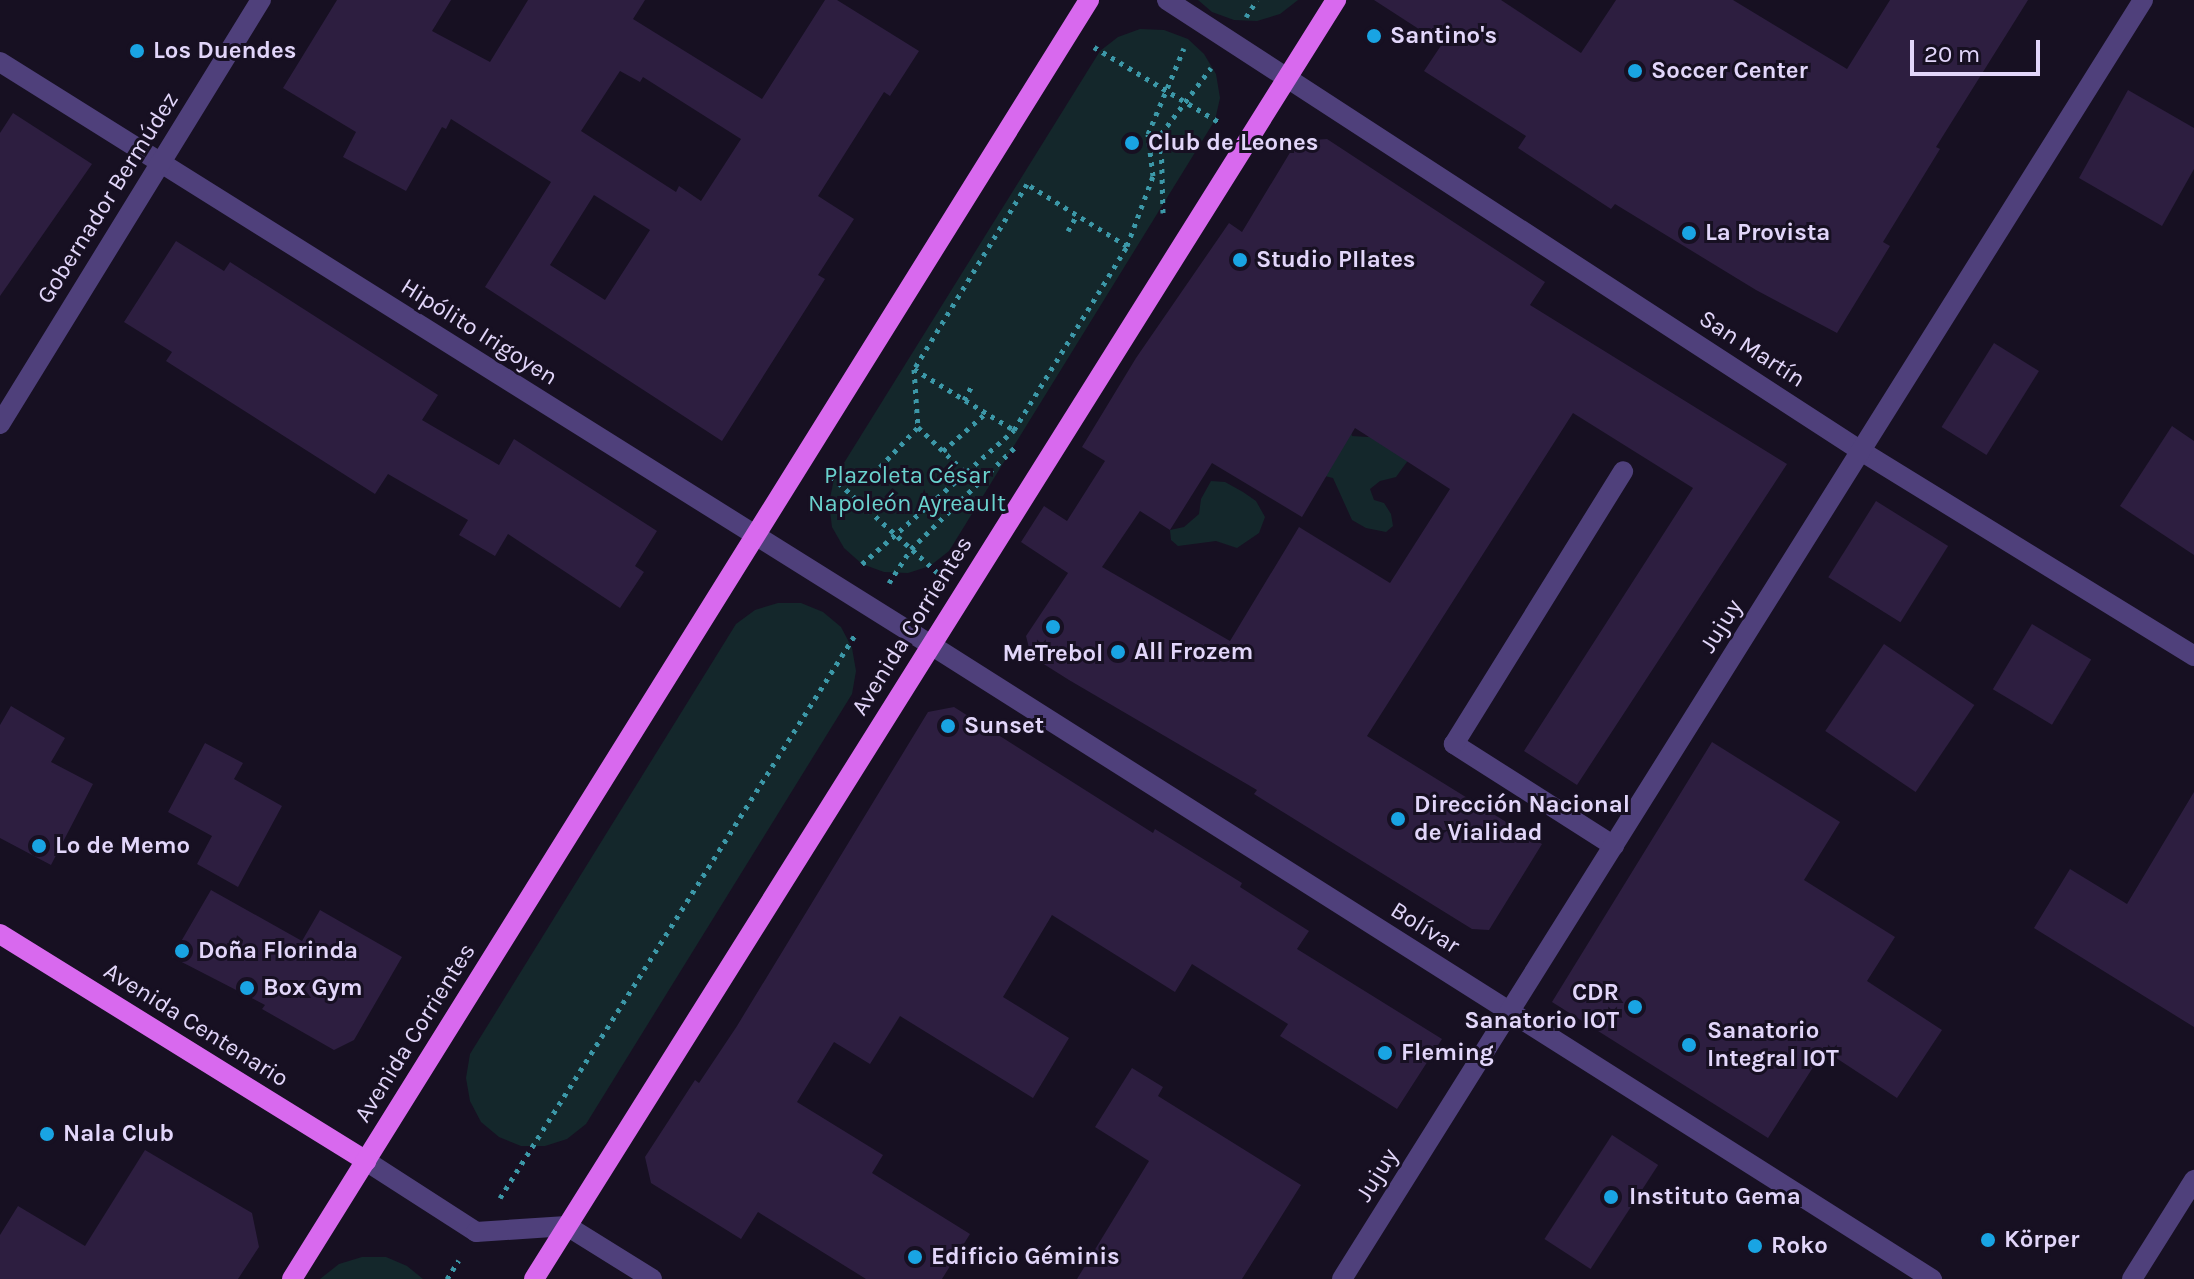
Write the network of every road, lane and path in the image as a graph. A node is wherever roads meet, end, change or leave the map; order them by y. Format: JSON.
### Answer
{"nodes":[{"id":1,"x":261,"y":0,"type":"edge"},
{"id":2,"x":1089,"y":0,"type":"edge"},
{"id":3,"x":1167,"y":0,"type":"edge"},
{"id":4,"x":1336,"y":0,"type":"edge"},
{"id":5,"x":2143,"y":0,"type":"edge"},
{"id":6,"x":1198,"y":20,"type":"junction"},
{"id":7,"x":1069,"y":33,"type":"junction"},
{"id":8,"x":0,"y":62,"type":"edge"},
{"id":9,"x":1288,"y":76,"type":"junction"},
{"id":10,"x":1166,"y":91,"type":"junction"},
{"id":11,"x":1248,"y":139,"type":"junction"},
{"id":12,"x":160,"y":162,"type":"junction"},
{"id":13,"x":1077,"y":215,"type":"junction"},
{"id":14,"x":1068,"y":231,"type":"dead end"},
{"id":15,"x":1127,"y":246,"type":"junction"},
{"id":16,"x":914,"y":369,"type":"junction"},
{"id":17,"x":973,"y":384,"type":"dead end"},
{"id":18,"x":964,"y":400,"type":"junction"},
{"id":19,"x":986,"y":413,"type":"junction"},
{"id":20,"x":0,"y":424,"type":"edge"},
{"id":21,"x":918,"y":427,"type":"junction"},
{"id":22,"x":1014,"y":430,"type":"junction"},
{"id":23,"x":943,"y":451,"type":"junction"},
{"id":24,"x":1861,"y":451,"type":"junction"},
{"id":25,"x":807,"y":454,"type":"junction"},
{"id":26,"x":880,"y":467,"type":"dead end"},
{"id":27,"x":1623,"y":471,"type":"dead end"},
{"id":28,"x":965,"y":472,"type":"junction"},
{"id":29,"x":894,"y":533,"type":"junction"},
{"id":30,"x":755,"y":535,"type":"junction"},
{"id":31,"x":838,"y":587,"type":"junction"},
{"id":32,"x":962,"y":595,"type":"junction"},
{"id":33,"x":931,"y":645,"type":"junction"},
{"id":34,"x":2194,"y":656,"type":"edge"},
{"id":35,"x":1614,"y":846,"type":"junction"},
{"id":36,"x":0,"y":934,"type":"edge"},
{"id":37,"x":1509,"y":1012,"type":"junction"},
{"id":38,"x":366,"y":1161,"type":"junction"},
{"id":39,"x":2194,"y":1180,"type":"edge"},
{"id":40,"x":567,"y":1226,"type":"junction"},
{"id":41,"x":292,"y":1279,"type":"edge"},
{"id":42,"x":534,"y":1279,"type":"edge"},
{"id":43,"x":652,"y":1279,"type":"edge"},
{"id":44,"x":1342,"y":1279,"type":"edge"},
{"id":45,"x":1932,"y":1279,"type":"edge"},
{"id":46,"x":2132,"y":1279,"type":"edge"}],
"edges":[{"from":1,"to":12,"type":"street","name":"Gobernador Bermúdez"},
{"from":2,"to":7,"type":"main road","name":"Avenida Corrientes"},
{"from":3,"to":6,"type":"street","name":"San Martín"},
{"from":4,"to":9,"type":"main road","name":"Avenida Corrientes"},
{"from":5,"to":24,"type":"street","name":"Jujuy"},
{"from":6,"to":9,"type":"street","name":"San Martín"},
{"from":6,"to":10,"type":"path"},
{"from":7,"to":10,"type":"path"},
{"from":7,"to":25,"type":"main road","name":"Avenida Corrientes"},
{"from":8,"to":12,"type":"street","name":"Hipólito Irigoyen"},
{"from":9,"to":11,"type":"main road","name":"Avenida Corrientes"},
{"from":9,"to":24,"type":"street","name":"San Martín"},
{"from":10,"to":11,"type":"path"},
{"from":10,"to":15,"type":"path"},
{"from":11,"to":32,"type":"main road","name":"Avenida Corrientes"},
{"from":12,"to":20,"type":"street","name":"Gobernador Bermúdez"},
{"from":12,"to":30,"type":"street","name":"Hipólito Irigoyen"},
{"from":13,"to":14,"type":"path"},
{"from":13,"to":15,"type":"path"},
{"from":13,"to":16,"type":"path"},
{"from":15,"to":22,"type":"path"},
{"from":16,"to":18,"type":"path"},
{"from":16,"to":21,"type":"path"},
{"from":17,"to":18,"type":"path"},
{"from":18,"to":19,"type":"path"},
{"from":19,"to":22,"type":"path"},
{"from":19,"to":23,"type":"path"},
{"from":21,"to":23,"type":"path"},
{"from":21,"to":26,"type":"path"},
{"from":22,"to":28,"type":"path"},
{"from":23,"to":28,"type":"path"},
{"from":24,"to":34,"type":"street","name":"San Martín"},
{"from":24,"to":35,"type":"street","name":"Jujuy"},
{"from":25,"to":29,"type":"path"},
{"from":25,"to":30,"type":"main road","name":"Avenida Corrientes"},
{"from":27,"to":35,"type":"street"},
{"from":28,"to":29,"type":"path"},
{"from":29,"to":31,"type":"path"},
{"from":29,"to":32,"type":"path"},
{"from":30,"to":31,"type":"street","name":"Hipólito Irigoyen"},
{"from":30,"to":38,"type":"main road","name":"Avenida Corrientes"},
{"from":31,"to":33,"type":"street","name":"Hipólito Irigoyen"},
{"from":32,"to":33,"type":"main road","name":"Avenida Corrientes"},
{"from":33,"to":37,"type":"street","name":"Bolívar"},
{"from":33,"to":40,"type":"main road","name":"Avenida Corrientes"},
{"from":35,"to":37,"type":"street","name":"Jujuy"},
{"from":36,"to":38,"type":"main road","name":"Avenida Centenario"},
{"from":37,"to":44,"type":"street","name":"Jujuy"},
{"from":37,"to":45,"type":"street","name":"Bolívar"},
{"from":38,"to":40,"type":"street"},
{"from":38,"to":41,"type":"main road","name":"Avenida Corrientes"},
{"from":39,"to":46,"type":"street"},
{"from":40,"to":42,"type":"main road","name":"Avenida Corrientes"},
{"from":40,"to":43,"type":"street"}]}
